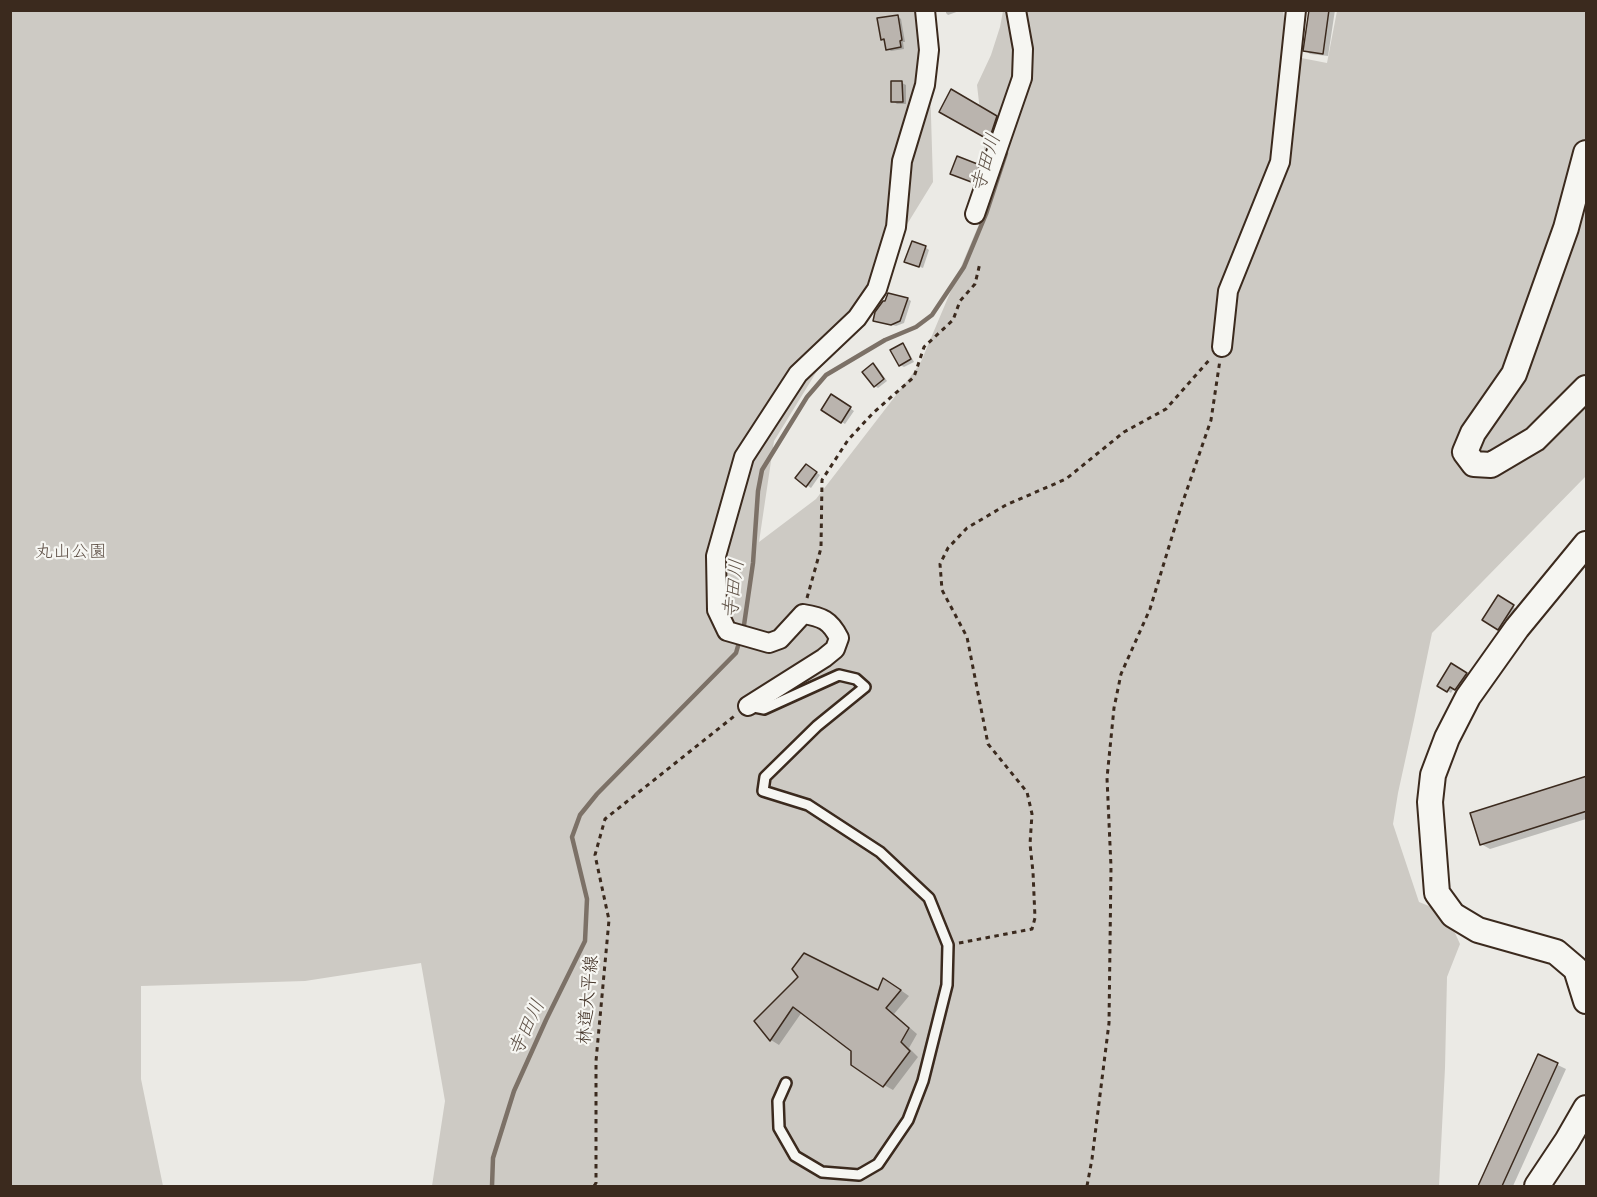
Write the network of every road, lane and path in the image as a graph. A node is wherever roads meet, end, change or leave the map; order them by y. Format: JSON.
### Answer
{"nodes":[{"id":1,"x":925,"y":10,"type":"edge"},
{"id":2,"x":1016,"y":10,"type":"edge"},
{"id":3,"x":1296,"y":10,"type":"edge"},
{"id":4,"x":1587,"y":153,"type":"edge"},
{"id":5,"x":975,"y":214,"type":"dead end"},
{"id":6,"x":980,"y":263,"type":"dead end"},
{"id":7,"x":1222,"y":347,"type":"junction"},
{"id":8,"x":1587,"y":388,"type":"edge"},
{"id":9,"x":1587,"y":544,"type":"edge"},
{"id":10,"x":803,"y":614,"type":"junction"},
{"id":11,"x":748,"y":706,"type":"junction"},
{"id":12,"x":948,"y":945,"type":"junction"},
{"id":13,"x":1587,"y":1001,"type":"edge"},
{"id":14,"x":786,"y":1083,"type":"dead end"},
{"id":15,"x":1587,"y":1108,"type":"edge"},
{"id":16,"x":594,"y":1186,"type":"edge"},
{"id":17,"x":1087,"y":1186,"type":"edge"},
{"id":18,"x":1537,"y":1186,"type":"edge"}],
"edges":[{"from":1,"to":10,"type":"street"},
{"from":2,"to":5,"type":"street"},
{"from":3,"to":7,"type":"street"},
{"from":4,"to":8,"type":"street"},
{"from":6,"to":10,"type":"path"},
{"from":7,"to":12,"type":"path"},
{"from":7,"to":17,"type":"path"},
{"from":9,"to":13,"type":"street"},
{"from":10,"to":11,"type":"street"},
{"from":11,"to":12,"type":"lane"},
{"from":11,"to":16,"type":"path","name":"林道大平線"},
{"from":12,"to":14,"type":"lane"},
{"from":15,"to":18,"type":"street"}]}
